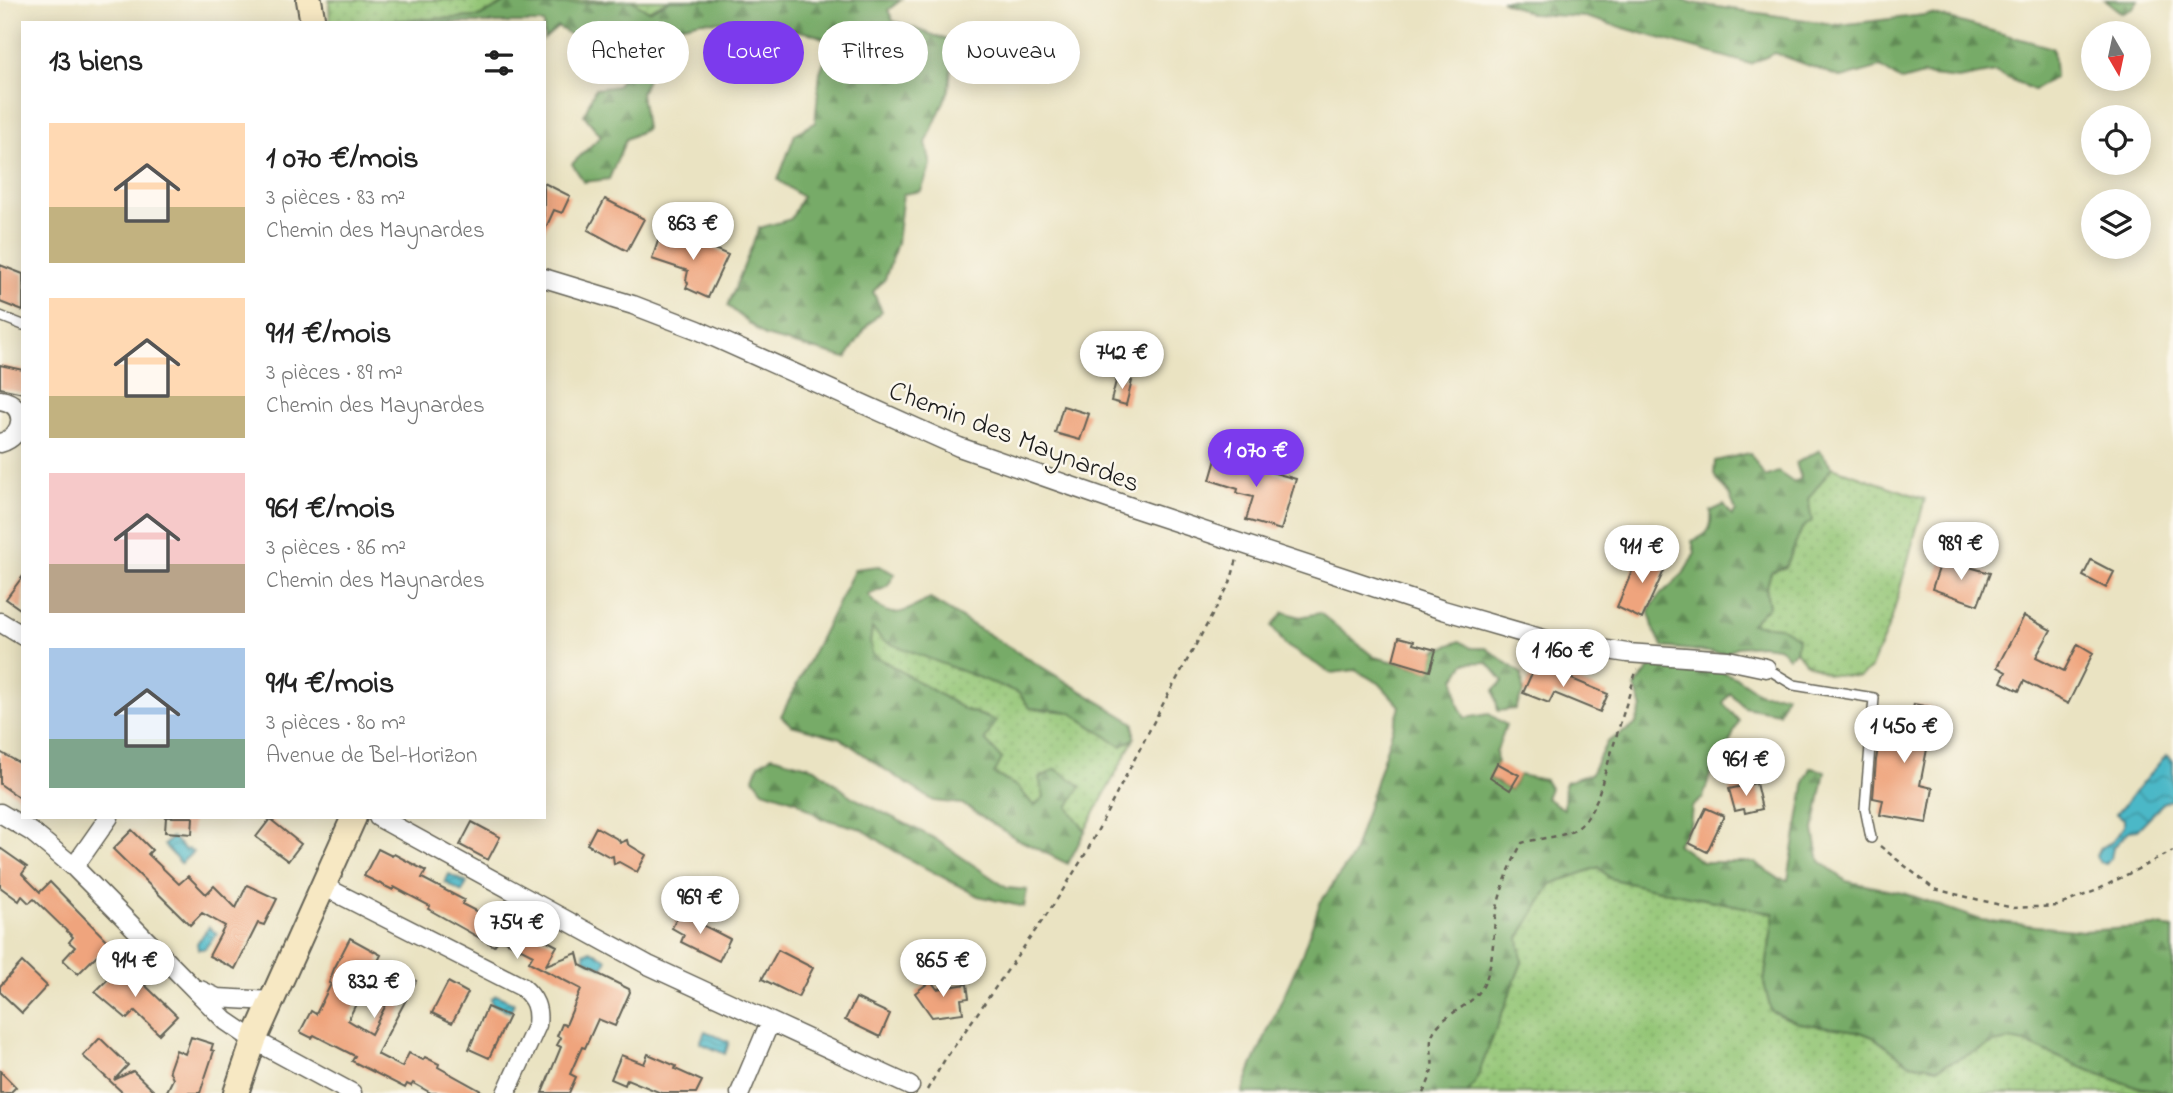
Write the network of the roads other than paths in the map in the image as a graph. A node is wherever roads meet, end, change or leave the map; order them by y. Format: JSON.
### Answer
{"nodes":[{"id":1,"x":309,"y":0,"type":"edge"},
{"id":2,"x":313,"y":21,"type":"edge"},
{"id":3,"x":546,"y":279,"type":"edge"},
{"id":4,"x":0,"y":316,"type":"edge"},
{"id":5,"x":21,"y":325,"type":"edge"},
{"id":6,"x":0,"y":400,"type":"edge"},
{"id":7,"x":0,"y":443,"type":"edge"},
{"id":8,"x":0,"y":622,"type":"edge"},
{"id":9,"x":21,"y":635,"type":"edge"},
{"id":10,"x":1766,"y":667,"type":"joint"},
{"id":11,"x":0,"y":813,"type":"edge"},
{"id":12,"x":108,"y":819,"type":"edge"},
{"id":13,"x":353,"y":819,"type":"edge"},
{"id":14,"x":382,"y":819,"type":"edge"},
{"id":15,"x":1871,"y":838,"type":"road end"},
{"id":16,"x":74,"y":867,"type":"junction"},
{"id":17,"x":323,"y":887,"type":"junction"},
{"id":18,"x":191,"y":985,"type":"junction"},
{"id":19,"x":271,"y":1001,"type":"junction"},
{"id":20,"x":770,"y":1022,"type":"junction"},
{"id":21,"x":254,"y":1040,"type":"junction"},
{"id":22,"x":918,"y":1088,"type":"road end"},
{"id":23,"x":236,"y":1093,"type":"edge"},
{"id":24,"x":352,"y":1093,"type":"edge"},
{"id":25,"x":506,"y":1093,"type":"edge"},
{"id":26,"x":740,"y":1093,"type":"edge"}],
"edges":[{"from":1,"to":2,"type":"street"},
{"from":3,"to":10,"type":"street","name":"Chemin des Maynardes"},
{"from":4,"to":5,"type":"lane"},
{"from":6,"to":7,"type":"street"},
{"from":8,"to":9,"type":"street"},
{"from":10,"to":15,"type":"lane"},
{"from":11,"to":16,"type":"street"},
{"from":12,"to":16,"type":"street"},
{"from":13,"to":17,"type":"street"},
{"from":14,"to":20,"type":"street"},
{"from":16,"to":18,"type":"street"},
{"from":17,"to":19,"type":"street"},
{"from":17,"to":25,"type":"street"},
{"from":18,"to":19,"type":"street"},
{"from":18,"to":21,"type":"street"},
{"from":19,"to":21,"type":"street"},
{"from":20,"to":22,"type":"street"},
{"from":20,"to":26,"type":"street"},
{"from":21,"to":23,"type":"street"},
{"from":21,"to":24,"type":"street"}]}
